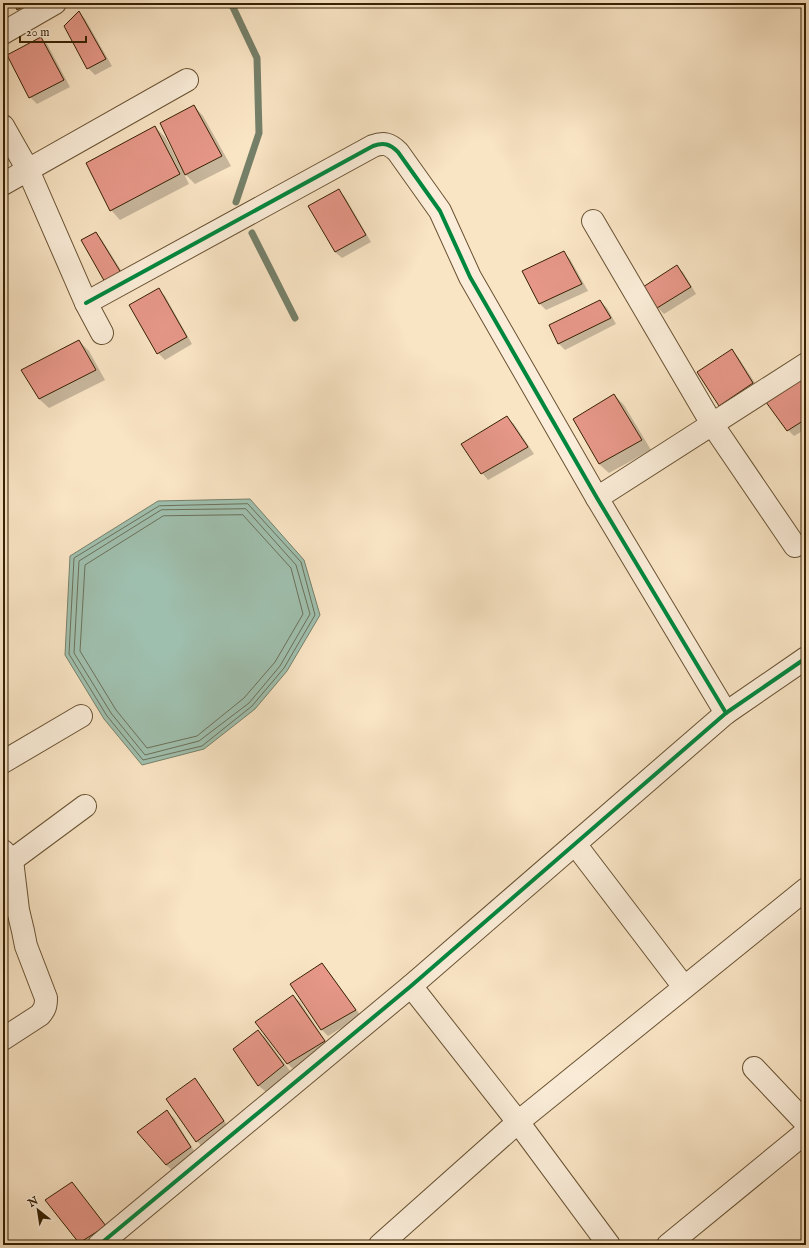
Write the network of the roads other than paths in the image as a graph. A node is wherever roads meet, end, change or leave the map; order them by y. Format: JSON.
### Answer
{"nodes":[{"id":1,"x":55,"y":3,"type":"edge"},
{"id":2,"x":3,"y":33,"type":"edge"},
{"id":3,"x":187,"y":80,"type":"dead end"},
{"id":4,"x":3,"y":126,"type":"edge"},
{"id":5,"x":28,"y":170,"type":"junction"},
{"id":6,"x":3,"y":184,"type":"edge"},
{"id":7,"x":593,"y":221,"type":"dead end"},
{"id":8,"x":86,"y":303,"type":"junction"},
{"id":9,"x":102,"y":332,"type":"dead end"},
{"id":10,"x":806,"y":364,"type":"edge"},
{"id":11,"x":712,"y":424,"type":"junction"},
{"id":12,"x":597,"y":498,"type":"junction"},
{"id":13,"x":795,"y":546,"type":"dead end"},
{"id":14,"x":806,"y":658,"type":"edge"},
{"id":15,"x":726,"y":713,"type":"junction"},
{"id":16,"x":81,"y":716,"type":"dead end"},
{"id":17,"x":3,"y":762,"type":"edge"},
{"id":18,"x":85,"y":806,"type":"dead end"},
{"id":19,"x":576,"y":844,"type":"junction"},
{"id":20,"x":8,"y":856,"type":"edge"},
{"id":21,"x":806,"y":889,"type":"edge"},
{"id":22,"x":410,"y":986,"type":"junction"},
{"id":23,"x":684,"y":988,"type":"junction"},
{"id":24,"x":3,"y":1039,"type":"edge"},
{"id":25,"x":754,"y":1068,"type":"dead end"},
{"id":26,"x":518,"y":1122,"type":"junction"},
{"id":27,"x":806,"y":1123,"type":"edge"},
{"id":28,"x":806,"y":1132,"type":"edge"},
{"id":29,"x":99,"y":1245,"type":"edge"},
{"id":30,"x":380,"y":1245,"type":"edge"},
{"id":31,"x":609,"y":1245,"type":"edge"},
{"id":32,"x":668,"y":1245,"type":"edge"}],
"edges":[{"from":1,"to":2,"type":"street"},
{"from":3,"to":5,"type":"street"},
{"from":4,"to":5,"type":"street"},
{"from":5,"to":6,"type":"street"},
{"from":5,"to":8,"type":"street"},
{"from":7,"to":11,"type":"street"},
{"from":8,"to":9,"type":"street"},
{"from":8,"to":12,"type":"street"},
{"from":10,"to":11,"type":"street"},
{"from":11,"to":12,"type":"street"},
{"from":11,"to":13,"type":"street"},
{"from":12,"to":15,"type":"street"},
{"from":14,"to":15,"type":"street"},
{"from":15,"to":19,"type":"street"},
{"from":16,"to":17,"type":"street"},
{"from":18,"to":20,"type":"street"},
{"from":19,"to":22,"type":"street"},
{"from":19,"to":23,"type":"street"},
{"from":20,"to":24,"type":"street"},
{"from":21,"to":23,"type":"street"},
{"from":22,"to":26,"type":"street"},
{"from":22,"to":29,"type":"street"},
{"from":23,"to":26,"type":"street"},
{"from":25,"to":27,"type":"street"},
{"from":26,"to":30,"type":"street"},
{"from":26,"to":31,"type":"street"},
{"from":28,"to":32,"type":"street"}]}
